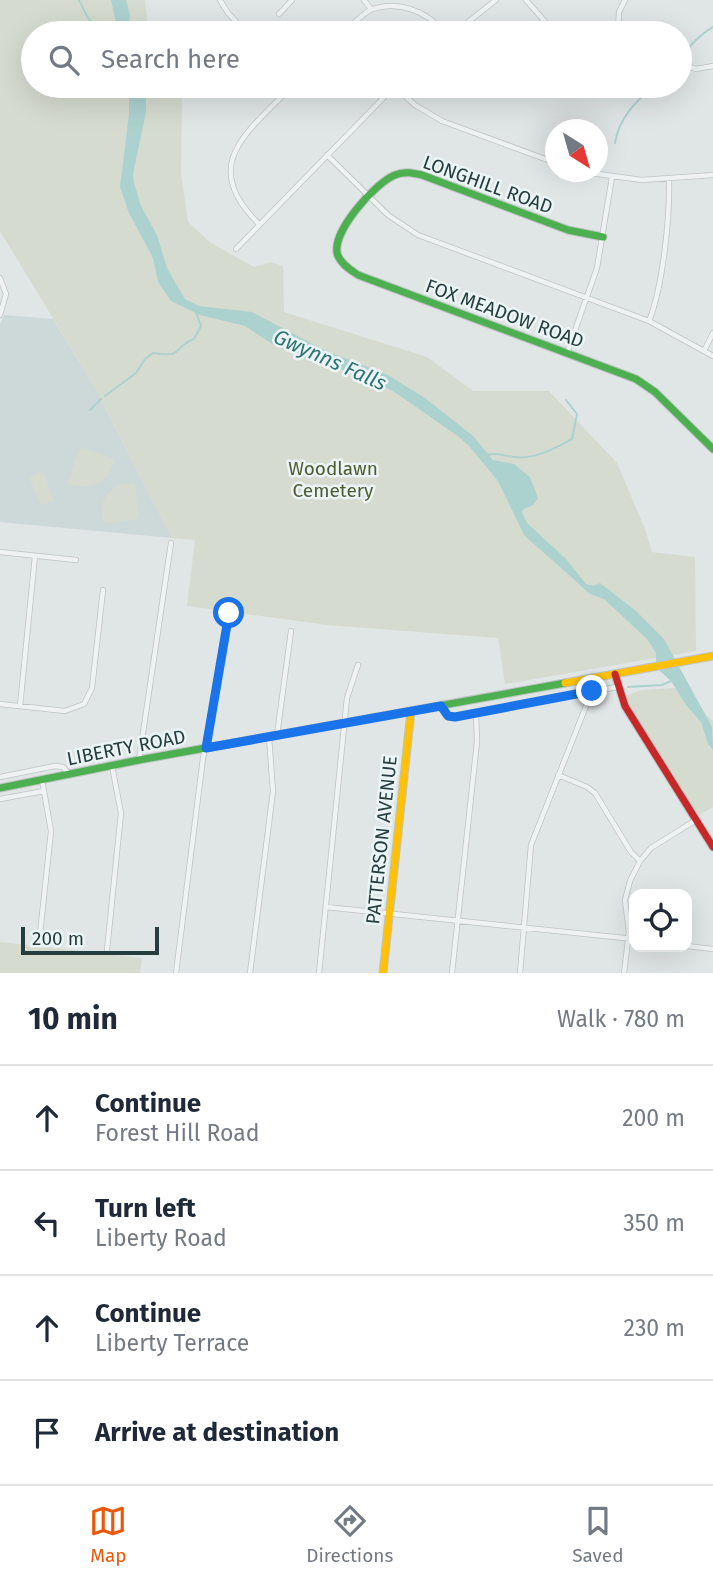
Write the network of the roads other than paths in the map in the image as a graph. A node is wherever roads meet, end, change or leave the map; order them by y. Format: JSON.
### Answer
{"nodes":[{"id":1,"x":220,"y":0,"type":"edge"},
{"id":2,"x":292,"y":0,"type":"edge"},
{"id":3,"x":364,"y":0,"type":"edge"},
{"id":4,"x":496,"y":0,"type":"edge"},
{"id":5,"x":526,"y":0,"type":"edge"},
{"id":6,"x":625,"y":0,"type":"edge"},
{"id":7,"x":371,"y":9,"type":"junction"},
{"id":8,"x":279,"y":14,"type":"dead end"},
{"id":9,"x":236,"y":21,"type":"edge"},
{"id":10,"x":358,"y":21,"type":"edge"},
{"id":11,"x":434,"y":21,"type":"edge"},
{"id":12,"x":469,"y":21,"type":"edge"},
{"id":13,"x":544,"y":21,"type":"edge"},
{"id":14,"x":618,"y":21,"type":"edge"},
{"id":15,"x":713,"y":66,"type":"edge"},
{"id":16,"x":692,"y":68,"type":"edge"},
{"id":17,"x":281,"y":98,"type":"edge"},
{"id":18,"x":383,"y":98,"type":"edge"},
{"id":19,"x":408,"y":98,"type":"edge"},
{"id":20,"x":327,"y":155,"type":"junction"},
{"id":21,"x":545,"y":159,"type":"edge"},
{"id":22,"x":713,"y":175,"type":"edge"},
{"id":23,"x":608,"y":176,"type":"edge"},
{"id":24,"x":611,"y":177,"type":"junction"},
{"id":25,"x":669,"y":179,"type":"junction"},
{"id":26,"x":369,"y":197,"type":"junction"},
{"id":27,"x":260,"y":224,"type":"junction"},
{"id":28,"x":603,"y":237,"type":"junction"},
{"id":29,"x":236,"y":248,"type":"dead end"},
{"id":30,"x":0,"y":278,"type":"edge"},
{"id":31,"x":587,"y":298,"type":"junction"},
{"id":32,"x":1,"y":308,"type":"edge"},
{"id":33,"x":0,"y":315,"type":"edge"},
{"id":34,"x":649,"y":321,"type":"junction"},
{"id":35,"x":713,"y":333,"type":"edge"},
{"id":36,"x":704,"y":351,"type":"junction"},
{"id":37,"x":567,"y":353,"type":"junction"},
{"id":38,"x":713,"y":356,"type":"edge"},
{"id":39,"x":713,"y":449,"type":"edge"},
{"id":40,"x":171,"y":542,"type":"dead end"},
{"id":41,"x":0,"y":552,"type":"edge"},
{"id":42,"x":36,"y":556,"type":"junction"},
{"id":43,"x":76,"y":560,"type":"dead end"},
{"id":44,"x":103,"y":590,"type":"dead end"},
{"id":45,"x":229,"y":613,"type":"dead end"},
{"id":46,"x":291,"y":631,"type":"dead end"},
{"id":47,"x":713,"y":656,"type":"edge"},
{"id":48,"x":358,"y":665,"type":"dead end"},
{"id":49,"x":615,"y":674,"type":"junction"},
{"id":50,"x":617,"y":687,"type":"junction"},
{"id":51,"x":592,"y":691,"type":"junction"},
{"id":52,"x":0,"y":704,"type":"edge"},
{"id":53,"x":20,"y":706,"type":"junction"},
{"id":54,"x":441,"y":706,"type":"junction"},
{"id":55,"x":411,"y":711,"type":"junction"},
{"id":56,"x":476,"y":713,"type":"junction"},
{"id":57,"x":345,"y":723,"type":"junction"},
{"id":58,"x":273,"y":736,"type":"junction"},
{"id":59,"x":206,"y":748,"type":"junction"},
{"id":60,"x":139,"y":760,"type":"junction"},
{"id":61,"x":112,"y":766,"type":"junction"},
{"id":62,"x":69,"y":774,"type":"junction"},
{"id":63,"x":558,"y":775,"type":"junction"},
{"id":64,"x":0,"y":778,"type":"edge"},
{"id":65,"x":42,"y":780,"type":"junction"},
{"id":66,"x":0,"y":788,"type":"edge"},
{"id":67,"x":44,"y":791,"type":"junction"},
{"id":68,"x":0,"y":799,"type":"edge"},
{"id":69,"x":696,"y":820,"type":"junction"},
{"id":70,"x":713,"y":847,"type":"edge"},
{"id":71,"x":640,"y":861,"type":"junction"},
{"id":72,"x":326,"y":907,"type":"junction"},
{"id":73,"x":389,"y":914,"type":"junction"},
{"id":74,"x":458,"y":920,"type":"junction"},
{"id":75,"x":629,"y":922,"type":"edge"},
{"id":76,"x":523,"y":928,"type":"junction"},
{"id":77,"x":629,"y":939,"type":"edge"},
{"id":78,"x":39,"y":943,"type":"dead end"},
{"id":79,"x":692,"y":947,"type":"edge"},
{"id":80,"x":713,"y":949,"type":"edge"},
{"id":81,"x":107,"y":950,"type":"dead end"},
{"id":82,"x":629,"y":952,"type":"edge"},
{"id":83,"x":176,"y":973,"type":"edge"},
{"id":84,"x":250,"y":973,"type":"edge"},
{"id":85,"x":319,"y":973,"type":"edge"},
{"id":86,"x":383,"y":973,"type":"edge"},
{"id":87,"x":452,"y":973,"type":"edge"},
{"id":88,"x":520,"y":973,"type":"edge"},
{"id":89,"x":625,"y":973,"type":"edge"}],
"edges":[{"from":1,"to":9,"type":"street"},
{"from":2,"to":8,"type":"street"},
{"from":3,"to":7,"type":"street"},
{"from":4,"to":12,"type":"street"},
{"from":5,"to":13,"type":"street"},
{"from":6,"to":14,"type":"street"},
{"from":7,"to":10,"type":"street"},
{"from":7,"to":11,"type":"street"},
{"from":15,"to":16,"type":"street"},
{"from":17,"to":27,"type":"street"},
{"from":18,"to":20,"type":"street"},
{"from":19,"to":21,"type":"street"},
{"from":20,"to":26,"type":"street"},
{"from":20,"to":27,"type":"street"},
{"from":22,"to":25,"type":"street"},
{"from":23,"to":24,"type":"street"},
{"from":24,"to":25,"type":"street"},
{"from":24,"to":28,"type":"street"},
{"from":25,"to":34,"type":"street"},
{"from":26,"to":28,"type":"main road","name":"LONGHILL ROAD"},
{"from":26,"to":31,"type":"street"},
{"from":26,"to":37,"type":"main road","name":"FOX MEADOW ROAD"},
{"from":27,"to":29,"type":"street"},
{"from":28,"to":31,"type":"street"},
{"from":30,"to":32,"type":"street"},
{"from":31,"to":34,"type":"street"},
{"from":31,"to":37,"type":"street"},
{"from":32,"to":33,"type":"street"},
{"from":34,"to":36,"type":"street"},
{"from":35,"to":36,"type":"street"},
{"from":36,"to":38,"type":"street"},
{"from":37,"to":39,"type":"main road","name":"FOX MEADOW ROAD"},
{"from":40,"to":60,"type":"street"},
{"from":41,"to":42,"type":"street"},
{"from":42,"to":43,"type":"street"},
{"from":42,"to":53,"type":"street"},
{"from":44,"to":53,"type":"street"},
{"from":45,"to":59,"type":"street"},
{"from":46,"to":58,"type":"street"},
{"from":47,"to":49,"type":"main road","name":"LIBERTY ROAD"},
{"from":48,"to":57,"type":"street"},
{"from":49,"to":50,"type":"main road"},
{"from":49,"to":54,"type":"main road","name":"LIBERTY ROAD"},
{"from":50,"to":51,"type":"street"},
{"from":50,"to":69,"type":"main road"},
{"from":51,"to":56,"type":"street"},
{"from":51,"to":63,"type":"street"},
{"from":52,"to":53,"type":"street"},
{"from":54,"to":55,"type":"main road","name":"LIBERTY ROAD"},
{"from":54,"to":56,"type":"street"},
{"from":55,"to":57,"type":"main road","name":"LIBERTY ROAD"},
{"from":55,"to":73,"type":"main road","name":"PATTERSON AVENUE"},
{"from":56,"to":74,"type":"street"},
{"from":57,"to":58,"type":"main road","name":"LIBERTY ROAD"},
{"from":57,"to":72,"type":"street"},
{"from":58,"to":59,"type":"main road","name":"LIBERTY ROAD"},
{"from":58,"to":84,"type":"street"},
{"from":59,"to":60,"type":"main road","name":"LIBERTY ROAD"},
{"from":59,"to":83,"type":"street"},
{"from":60,"to":61,"type":"main road","name":"LIBERTY ROAD"},
{"from":61,"to":62,"type":"main road","name":"LIBERTY ROAD"},
{"from":61,"to":81,"type":"street"},
{"from":62,"to":64,"type":"street"},
{"from":62,"to":65,"type":"main road","name":"LIBERTY ROAD"},
{"from":63,"to":71,"type":"street"},
{"from":63,"to":76,"type":"street"},
{"from":65,"to":66,"type":"main road","name":"LIBERTY ROAD"},
{"from":65,"to":67,"type":"street"},
{"from":67,"to":68,"type":"street"},
{"from":67,"to":78,"type":"street"},
{"from":69,"to":70,"type":"main road"},
{"from":69,"to":71,"type":"street"},
{"from":71,"to":75,"type":"street"},
{"from":72,"to":73,"type":"street"},
{"from":72,"to":85,"type":"street"},
{"from":73,"to":74,"type":"street"},
{"from":73,"to":86,"type":"main road","name":"PATTERSON AVENUE"},
{"from":74,"to":76,"type":"street"},
{"from":74,"to":87,"type":"street"},
{"from":76,"to":77,"type":"street"},
{"from":76,"to":88,"type":"street"},
{"from":79,"to":80,"type":"street"},
{"from":82,"to":89,"type":"street"}]}
